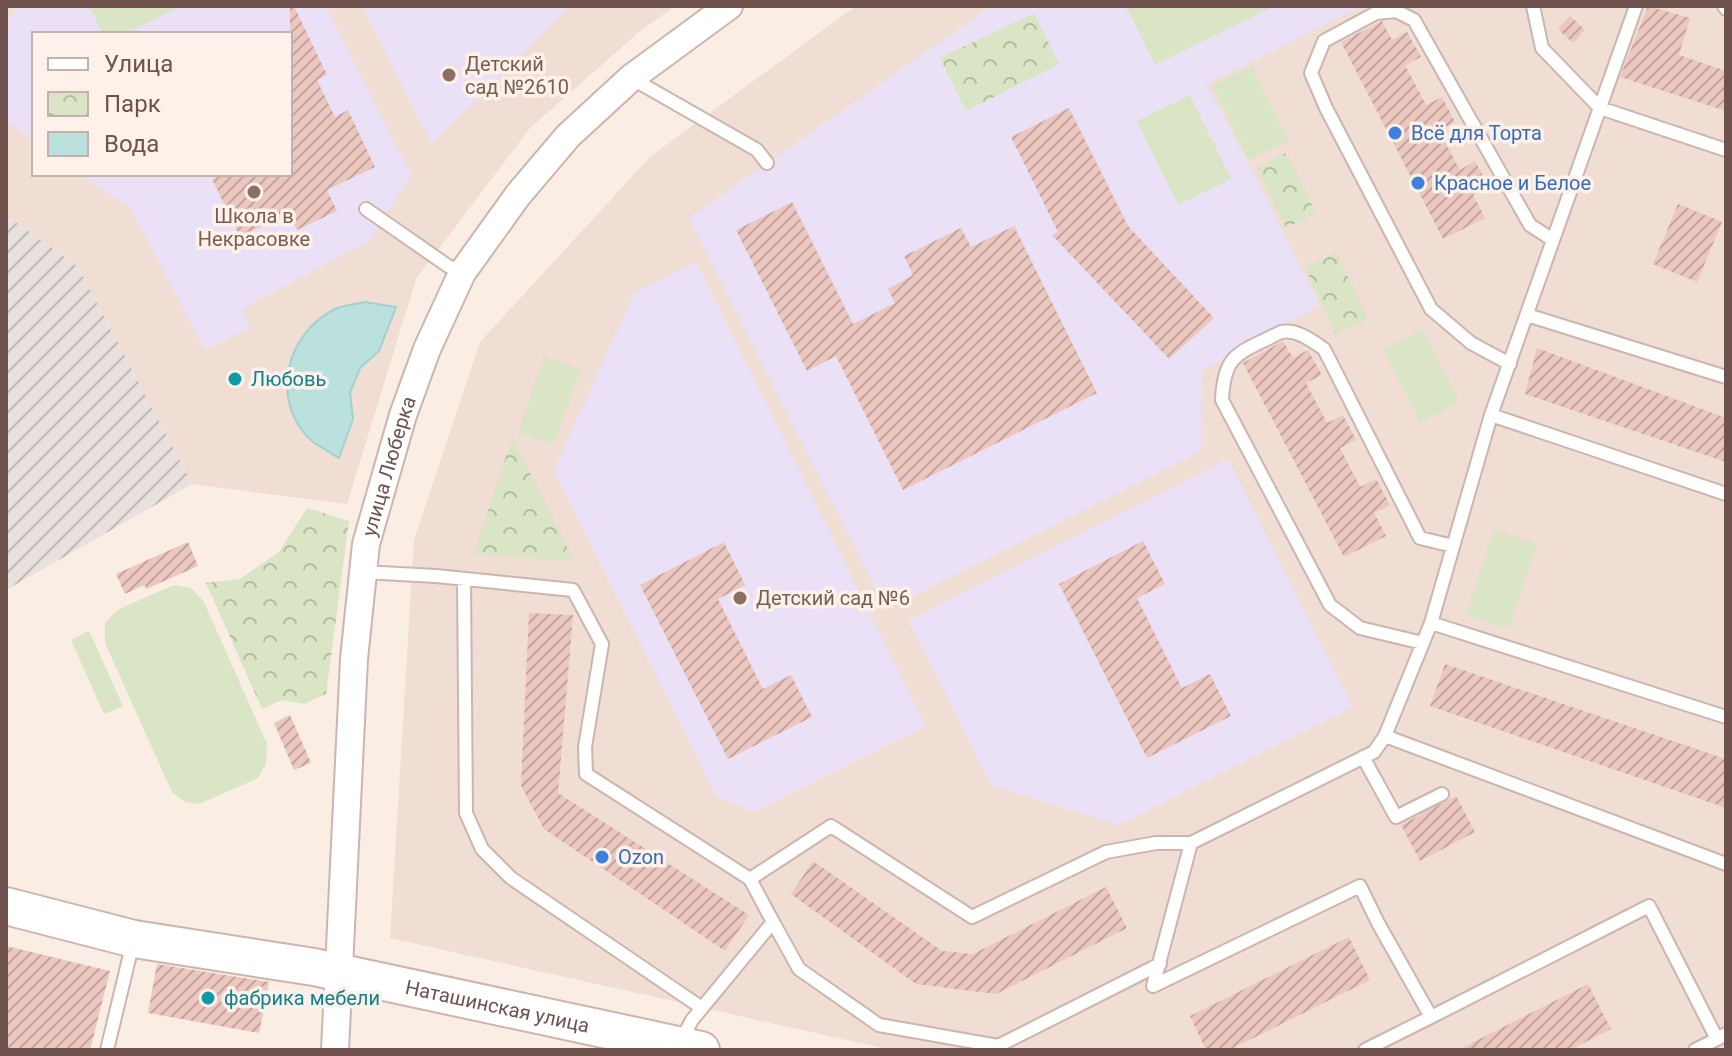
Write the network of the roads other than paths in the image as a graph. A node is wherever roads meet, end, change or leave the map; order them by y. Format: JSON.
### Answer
{"nodes":[{"id":1,"x":729,"y":6,"type":"edge"},
{"id":2,"x":1533,"y":6,"type":"edge"},
{"id":3,"x":1636,"y":6,"type":"edge"},
{"id":4,"x":631,"y":78,"type":"junction"},
{"id":5,"x":1600,"y":108,"type":"junction"},
{"id":6,"x":1726,"y":150,"type":"edge"},
{"id":7,"x":767,"y":163,"type":"dead end"},
{"id":8,"x":366,"y":209,"type":"dead end"},
{"id":9,"x":1553,"y":240,"type":"junction"},
{"id":10,"x":462,"y":273,"type":"junction"},
{"id":11,"x":1527,"y":315,"type":"junction"},
{"id":12,"x":1510,"y":364,"type":"junction"},
{"id":13,"x":1726,"y":377,"type":"edge"},
{"id":14,"x":1491,"y":415,"type":"junction"},
{"id":15,"x":1726,"y":494,"type":"edge"},
{"id":16,"x":1453,"y":546,"type":"junction"},
{"id":17,"x":363,"y":572,"type":"junction"},
{"id":18,"x":464,"y":580,"type":"junction"},
{"id":19,"x":1431,"y":623,"type":"junction"},
{"id":20,"x":1423,"y":643,"type":"junction"},
{"id":21,"x":1726,"y":717,"type":"edge"},
{"id":22,"x":1385,"y":736,"type":"junction"},
{"id":23,"x":1363,"y":757,"type":"junction"},
{"id":24,"x":1442,"y":794,"type":"dead end"},
{"id":25,"x":1191,"y":843,"type":"junction"},
{"id":26,"x":1726,"y":864,"type":"edge"},
{"id":27,"x":750,"y":879,"type":"junction"},
{"id":28,"x":6,"y":906,"type":"edge"},
{"id":29,"x":773,"y":922,"type":"junction"},
{"id":30,"x":134,"y":939,"type":"junction"},
{"id":31,"x":1160,"y":964,"type":"junction"},
{"id":32,"x":340,"y":972,"type":"junction"},
{"id":33,"x":702,"y":1008,"type":"junction"},
{"id":34,"x":1431,"y":1017,"type":"junction"},
{"id":35,"x":1392,"y":1036,"type":"junction"},
{"id":36,"x":1722,"y":1036,"type":"edge"},
{"id":37,"x":690,"y":1048,"type":"edge"},
{"id":38,"x":107,"y":1050,"type":"edge"},
{"id":39,"x":335,"y":1050,"type":"edge"},
{"id":40,"x":1365,"y":1050,"type":"edge"},
{"id":41,"x":1399,"y":1050,"type":"edge"},
{"id":42,"x":1695,"y":1050,"type":"edge"}],
"edges":[{"from":1,"to":4,"type":"street","name":"улица Люберка"},
{"from":2,"to":5,"type":"lane"},
{"from":3,"to":5,"type":"lane"},
{"from":4,"to":7,"type":"lane"},
{"from":4,"to":10,"type":"street","name":"улица Люберка"},
{"from":5,"to":6,"type":"lane"},
{"from":5,"to":9,"type":"lane"},
{"from":8,"to":10,"type":"lane"},
{"from":9,"to":11,"type":"lane"},
{"from":9,"to":12,"type":"lane"},
{"from":10,"to":17,"type":"street","name":"улица Люберка"},
{"from":11,"to":12,"type":"lane"},
{"from":11,"to":13,"type":"lane"},
{"from":12,"to":14,"type":"lane"},
{"from":14,"to":15,"type":"lane"},
{"from":14,"to":16,"type":"lane"},
{"from":16,"to":19,"type":"lane"},
{"from":16,"to":20,"type":"lane"},
{"from":17,"to":18,"type":"lane"},
{"from":17,"to":32,"type":"street","name":"улица Люберка"},
{"from":18,"to":27,"type":"lane"},
{"from":18,"to":33,"type":"lane"},
{"from":19,"to":20,"type":"lane"},
{"from":19,"to":21,"type":"lane"},
{"from":20,"to":22,"type":"lane"},
{"from":22,"to":23,"type":"lane"},
{"from":22,"to":26,"type":"lane"},
{"from":23,"to":24,"type":"lane"},
{"from":23,"to":25,"type":"lane"},
{"from":25,"to":27,"type":"lane"},
{"from":25,"to":31,"type":"lane"},
{"from":27,"to":29,"type":"lane"},
{"from":28,"to":30,"type":"street","name":"Наташинская улица"},
{"from":29,"to":31,"type":"lane"},
{"from":29,"to":33,"type":"lane"},
{"from":30,"to":32,"type":"street","name":"Наташинская улица"},
{"from":30,"to":38,"type":"lane"},
{"from":31,"to":34,"type":"lane"},
{"from":32,"to":37,"type":"street","name":"Наташинская улица"},
{"from":32,"to":39,"type":"street","name":"улица Люберка"},
{"from":33,"to":37,"type":"lane"},
{"from":34,"to":35,"type":"lane"},
{"from":34,"to":36,"type":"lane"},
{"from":35,"to":40,"type":"lane"},
{"from":35,"to":41,"type":"lane"},
{"from":36,"to":42,"type":"lane"}]}
